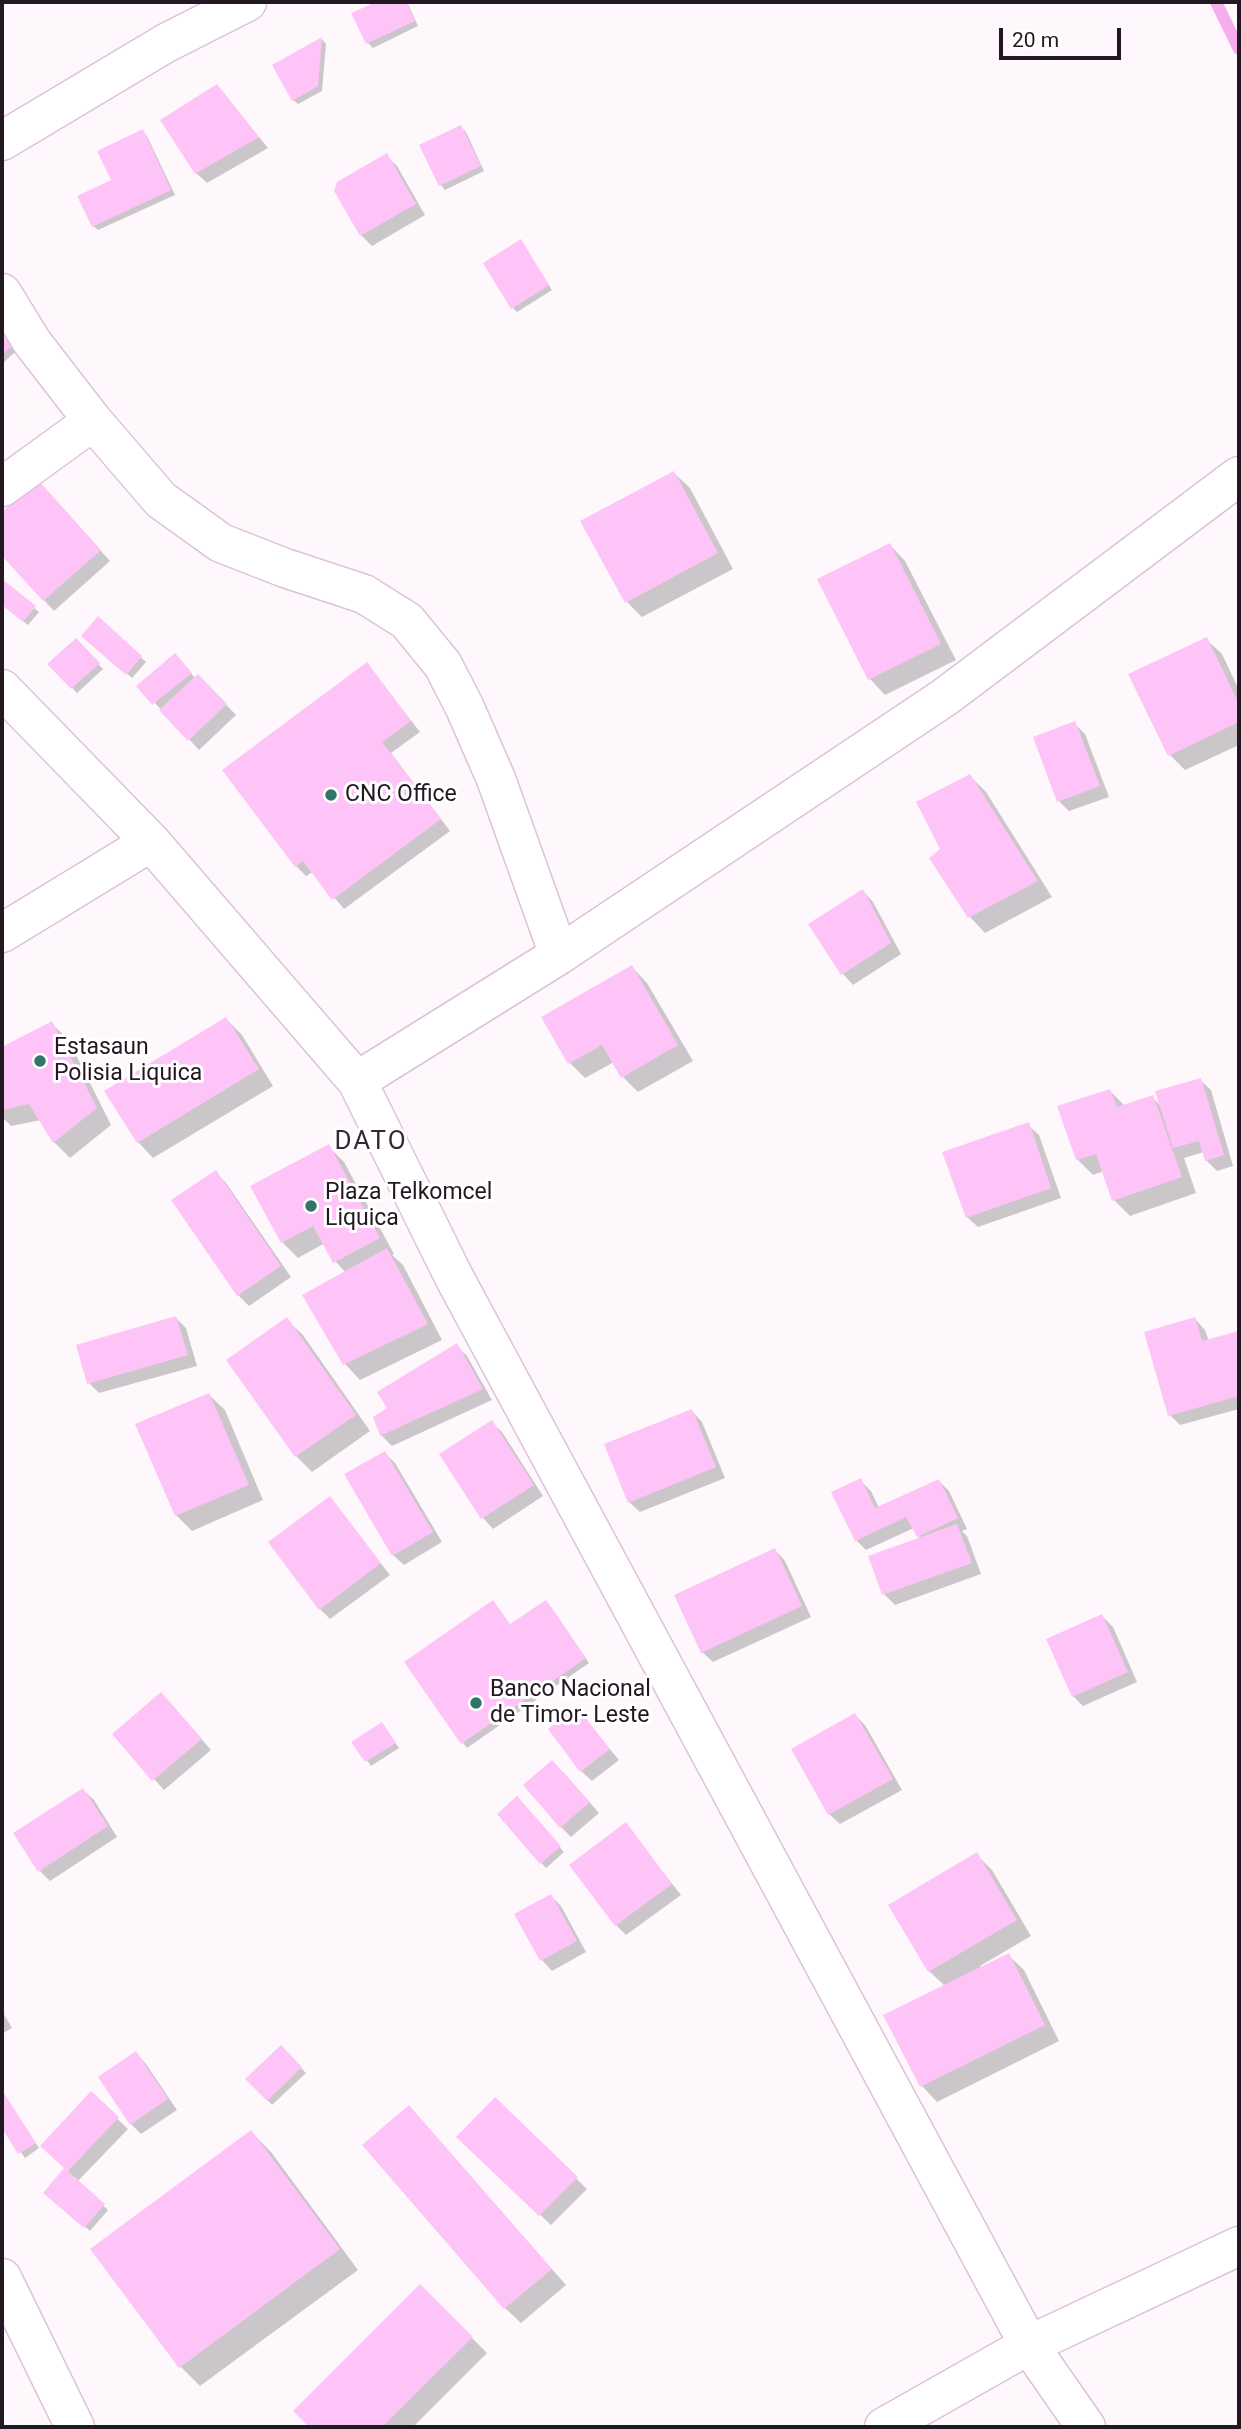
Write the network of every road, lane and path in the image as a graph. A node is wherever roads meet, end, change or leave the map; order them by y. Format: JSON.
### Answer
{"nodes":[{"id":1,"x":247,"y":2,"type":"edge"},
{"id":2,"x":2,"y":141,"type":"edge"},
{"id":3,"x":2,"y":293,"type":"edge"},
{"id":4,"x":93,"y":421,"type":"junction"},
{"id":5,"x":1239,"y":477,"type":"edge"},
{"id":6,"x":2,"y":487,"type":"edge"},
{"id":7,"x":2,"y":689,"type":"edge"},
{"id":8,"x":151,"y":842,"type":"junction"},
{"id":9,"x":2,"y":933,"type":"edge"},
{"id":10,"x":559,"y":954,"type":"junction"},
{"id":11,"x":357,"y":1081,"type":"junction"},
{"id":12,"x":1239,"y":2246,"type":"edge"},
{"id":13,"x":2,"y":2278,"type":"edge"},
{"id":14,"x":1029,"y":2345,"type":"junction"},
{"id":15,"x":75,"y":2427,"type":"edge"},
{"id":16,"x":884,"y":2427,"type":"edge"},
{"id":17,"x":1086,"y":2427,"type":"edge"}],
"edges":[{"from":1,"to":2,"type":"street"},
{"from":3,"to":4,"type":"street"},
{"from":4,"to":6,"type":"street"},
{"from":4,"to":10,"type":"street"},
{"from":5,"to":10,"type":"street"},
{"from":7,"to":8,"type":"street"},
{"from":8,"to":9,"type":"street"},
{"from":8,"to":11,"type":"street"},
{"from":10,"to":11,"type":"street"},
{"from":11,"to":14,"type":"street"},
{"from":12,"to":14,"type":"street"},
{"from":13,"to":15,"type":"street"},
{"from":14,"to":16,"type":"street"},
{"from":14,"to":17,"type":"street"}]}
